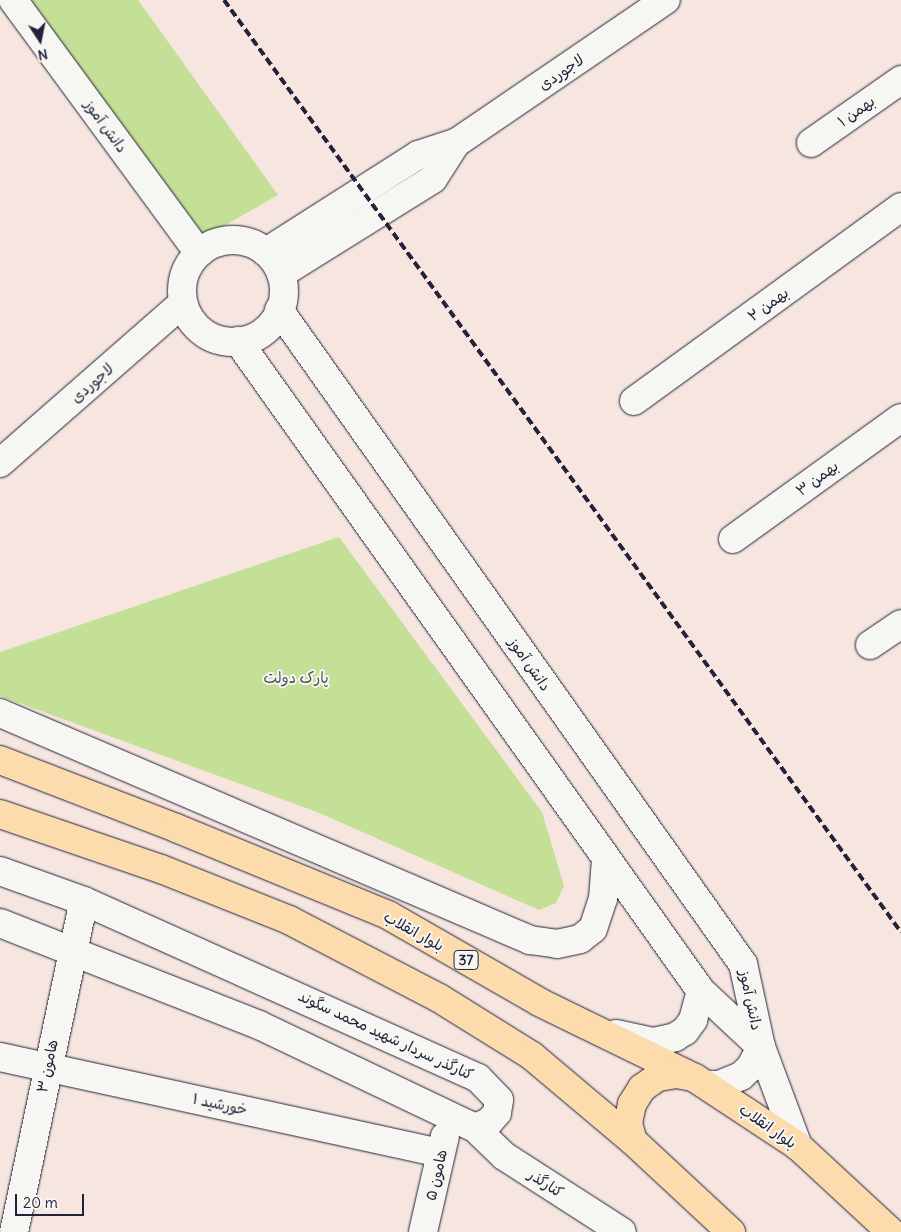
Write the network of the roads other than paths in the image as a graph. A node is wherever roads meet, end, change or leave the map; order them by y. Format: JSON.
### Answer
{"nodes":[{"id":1,"x":14,"y":0,"type":"edge"},
{"id":2,"x":666,"y":0,"type":"edge"},
{"id":3,"x":901,"y":80,"type":"edge"},
{"id":4,"x":456,"y":143,"type":"junction"},
{"id":5,"x":811,"y":143,"type":"dead end"},
{"id":6,"x":901,"y":206,"type":"edge"},
{"id":7,"x":266,"y":252,"type":"junction"},
{"id":8,"x":198,"y":253,"type":"junction"},
{"id":9,"x":281,"y":274,"type":"junction"},
{"id":10,"x":183,"y":303,"type":"junction"},
{"id":11,"x":279,"y":310,"type":"junction"},
{"id":12,"x":238,"y":341,"type":"junction"},
{"id":13,"x":634,"y":401,"type":"dead end"},
{"id":14,"x":901,"y":418,"type":"edge"},
{"id":15,"x":0,"y":463,"type":"edge"},
{"id":16,"x":734,"y":538,"type":"dead end"},
{"id":17,"x":901,"y":624,"type":"edge"},
{"id":18,"x":870,"y":644,"type":"dead end"},
{"id":19,"x":0,"y":713,"type":"edge"},
{"id":20,"x":0,"y":760,"type":"edge"},
{"id":21,"x":0,"y":814,"type":"edge"},
{"id":22,"x":606,"y":859,"type":"junction"},
{"id":23,"x":0,"y":871,"type":"edge"},
{"id":24,"x":84,"y":902,"type":"junction"},
{"id":25,"x":0,"y":924,"type":"edge"},
{"id":26,"x":71,"y":951,"type":"junction"},
{"id":27,"x":701,"y":991,"type":"junction"},
{"id":28,"x":606,"y":1031,"type":"junction"},
{"id":29,"x":761,"y":1047,"type":"junction"},
{"id":30,"x":0,"y":1057,"type":"edge"},
{"id":31,"x":47,"y":1066,"type":"junction"},
{"id":32,"x":701,"y":1081,"type":"junction"},
{"id":33,"x":450,"y":1118,"type":"junction"},
{"id":34,"x":475,"y":1128,"type":"junction"},
{"id":35,"x":633,"y":1141,"type":"junction"},
{"id":36,"x":798,"y":1146,"type":"junction"},
{"id":37,"x":440,"y":1153,"type":"junction"},
{"id":38,"x":14,"y":1232,"type":"edge"},
{"id":39,"x":423,"y":1232,"type":"edge"},
{"id":40,"x":622,"y":1232,"type":"edge"},
{"id":41,"x":731,"y":1232,"type":"edge"},
{"id":42,"x":891,"y":1232,"type":"edge"}],
"edges":[{"from":1,"to":8,"type":"street","name":"دانش آموز"},
{"from":2,"to":4,"type":"street","name":"لاجوردی"},
{"from":3,"to":5,"type":"street","name":"بهمن ۱"},
{"from":4,"to":7,"type":"street","name":"لاجوردی"},
{"from":4,"to":9,"type":"street","name":"لاجوردی"},
{"from":6,"to":13,"type":"street","name":"بهمن ۲"},
{"from":7,"to":8,"type":"street"},
{"from":7,"to":9,"type":"street"},
{"from":8,"to":10,"type":"street"},
{"from":9,"to":11,"type":"street"},
{"from":10,"to":12,"type":"street"},
{"from":10,"to":15,"type":"street","name":"لاجوردی"},
{"from":11,"to":12,"type":"street"},
{"from":11,"to":29,"type":"street","name":"دانش آموز"},
{"from":12,"to":22,"type":"street","name":"دانش آموز"},
{"from":14,"to":16,"type":"street","name":"بهمن ۳"},
{"from":17,"to":18,"type":"street"},
{"from":19,"to":22,"type":"street"},
{"from":20,"to":28,"type":"main road","name":"بلوار انقلاب","number":"37"},
{"from":21,"to":35,"type":"main road"},
{"from":22,"to":27,"type":"street","name":"دانش آموز"},
{"from":23,"to":24,"type":"street","name":"کنارگذر سردار شهید محمد سگوند"},
{"from":24,"to":26,"type":"street","name":"هامون ۳"},
{"from":24,"to":34,"type":"street","name":"کنارگذر سردار شهید محمد سگوند"},
{"from":25,"to":26,"type":"street"},
{"from":26,"to":31,"type":"street","name":"هامون ۳"},
{"from":26,"to":33,"type":"street"},
{"from":27,"to":28,"type":"street"},
{"from":27,"to":29,"type":"street","name":"دانش آموز"},
{"from":28,"to":32,"type":"main road","name":"بلوار انقلاب","number":"37"},
{"from":29,"to":32,"type":"street"},
{"from":29,"to":36,"type":"street"},
{"from":30,"to":31,"type":"street","name":"خورشید ۱"},
{"from":31,"to":37,"type":"street","name":"خورشید ۱"},
{"from":31,"to":38,"type":"street","name":"هامون ۳"},
{"from":32,"to":35,"type":"main road"},
{"from":32,"to":36,"type":"main road","name":"بلوار انقلاب","number":"37"},
{"from":33,"to":34,"type":"street"},
{"from":33,"to":37,"type":"street","name":"هامون ۵"},
{"from":34,"to":40,"type":"street","name":"کنارگذر"},
{"from":35,"to":41,"type":"main road"},
{"from":36,"to":42,"type":"main road","name":"بلوار انقلاب","number":"37"},
{"from":37,"to":39,"type":"street","name":"هامون ۵"}]}
